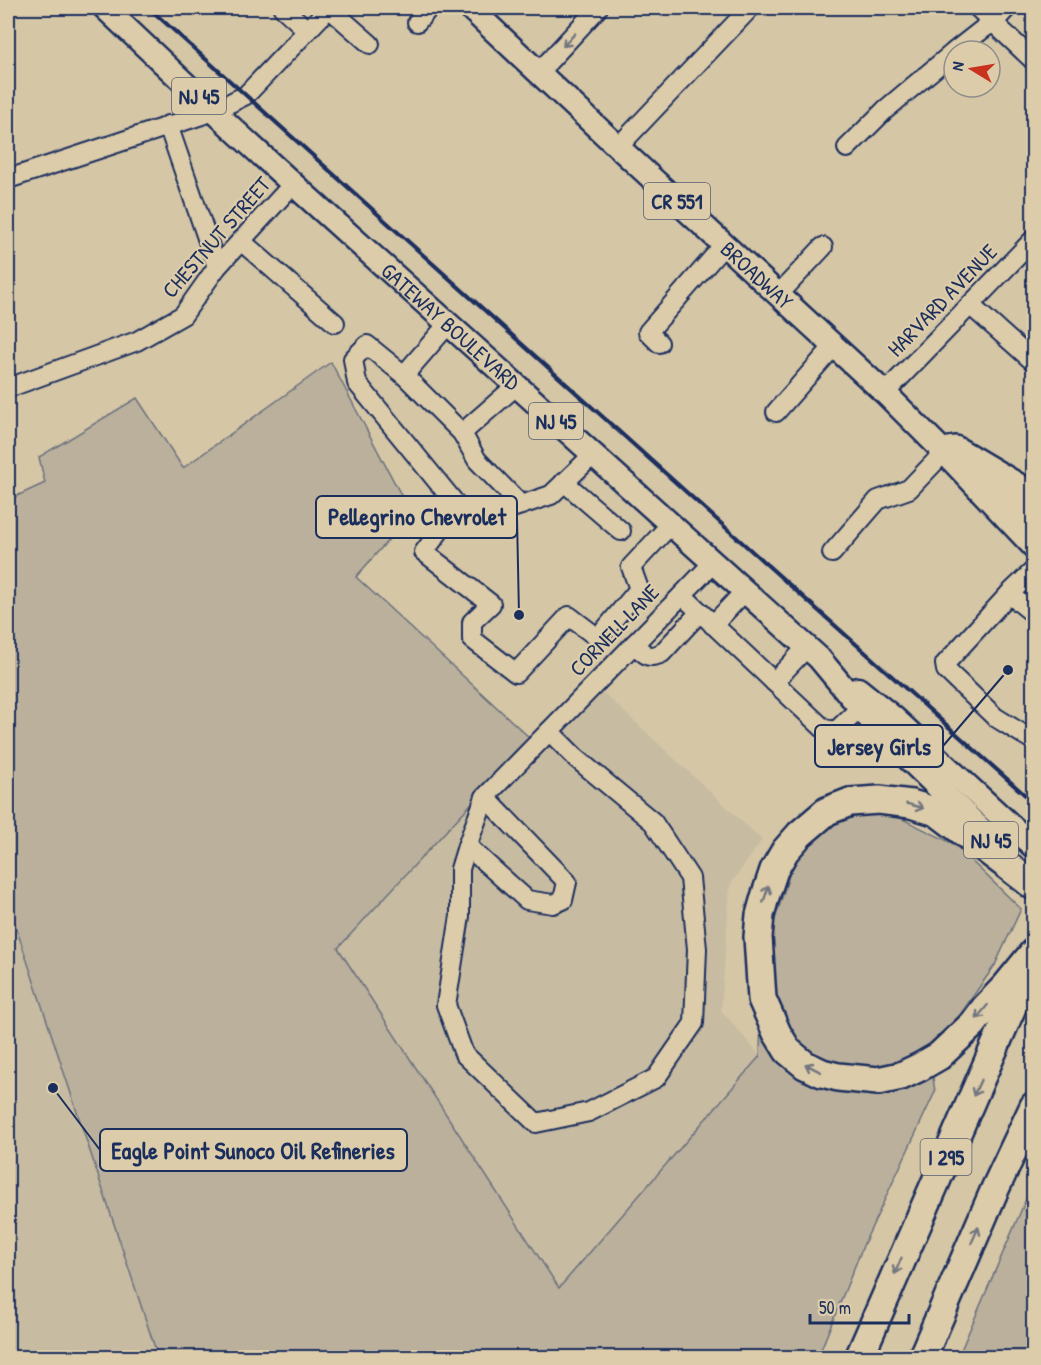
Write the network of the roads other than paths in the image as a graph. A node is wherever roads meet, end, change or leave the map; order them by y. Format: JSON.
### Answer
{"nodes":[{"id":1,"x":105,"y":8,"type":"edge"},
{"id":2,"x":283,"y":8,"type":"edge"},
{"id":3,"x":329,"y":8,"type":"edge"},
{"id":4,"x":472,"y":8,"type":"edge"},
{"id":5,"x":598,"y":8,"type":"edge"},
{"id":6,"x":750,"y":8,"type":"edge"},
{"id":7,"x":978,"y":8,"type":"edge"},
{"id":8,"x":1007,"y":8,"type":"edge"},
{"id":9,"x":994,"y":22,"type":"junction"},
{"id":10,"x":307,"y":30,"type":"junction"},
{"id":11,"x":970,"y":39,"type":"edge"},
{"id":12,"x":370,"y":44,"type":"dead end"},
{"id":13,"x":942,"y":61,"type":"edge"},
{"id":14,"x":1034,"y":61,"type":"edge"},
{"id":15,"x":539,"y":72,"type":"junction"},
{"id":16,"x":214,"y":111,"type":"junction"},
{"id":17,"x":168,"y":125,"type":"junction"},
{"id":18,"x":618,"y":147,"type":"junction"},
{"id":19,"x":847,"y":148,"type":"dead end"},
{"id":20,"x":8,"y":179,"type":"edge"},
{"id":21,"x":293,"y":184,"type":"junction"},
{"id":22,"x":1034,"y":239,"type":"edge"},
{"id":23,"x":241,"y":241,"type":"junction"},
{"id":24,"x":724,"y":245,"type":"junction"},
{"id":25,"x":823,"y":248,"type":"dead end"},
{"id":26,"x":217,"y":267,"type":"junction"},
{"id":27,"x":778,"y":295,"type":"junction"},
{"id":28,"x":970,"y":305,"type":"junction"},
{"id":29,"x":335,"y":323,"type":"dead end"},
{"id":30,"x":449,"y":323,"type":"junction"},
{"id":31,"x":659,"y":343,"type":"dead end"},
{"id":32,"x":834,"y":346,"type":"junction"},
{"id":33,"x":1034,"y":362,"type":"edge"},
{"id":34,"x":404,"y":375,"type":"junction"},
{"id":35,"x":517,"y":385,"type":"junction"},
{"id":36,"x":8,"y":388,"type":"edge"},
{"id":37,"x":885,"y":393,"type":"junction"},
{"id":38,"x":776,"y":412,"type":"dead end"},
{"id":39,"x":462,"y":433,"type":"junction"},
{"id":40,"x":950,"y":450,"type":"junction"},
{"id":41,"x":594,"y":454,"type":"junction"},
{"id":42,"x":564,"y":482,"type":"junction"},
{"id":43,"x":1034,"y":497,"type":"edge"},
{"id":44,"x":521,"y":505,"type":"junction"},
{"id":45,"x":468,"y":519,"type":"junction"},
{"id":46,"x":1034,"y":520,"type":"edge"},
{"id":47,"x":671,"y":524,"type":"junction"},
{"id":48,"x":621,"y":531,"type":"dead end"},
{"id":49,"x":1034,"y":546,"type":"edge"},
{"id":50,"x":832,"y":553,"type":"dead end"},
{"id":51,"x":713,"y":562,"type":"junction"},
{"id":52,"x":1034,"y":570,"type":"edge"},
{"id":53,"x":745,"y":591,"type":"junction"},
{"id":54,"x":1009,"y":594,"type":"junction"},
{"id":55,"x":682,"y":595,"type":"junction"},
{"id":56,"x":700,"y":612,"type":"junction"},
{"id":57,"x":1034,"y":614,"type":"edge"},
{"id":58,"x":714,"y":625,"type":"junction"},
{"id":59,"x":634,"y":644,"type":"junction"},
{"id":60,"x":813,"y":652,"type":"junction"},
{"id":61,"x":774,"y":682,"type":"junction"},
{"id":62,"x":860,"y":708,"type":"junction"},
{"id":63,"x":549,"y":731,"type":"junction"},
{"id":64,"x":1034,"y":741,"type":"edge"},
{"id":65,"x":485,"y":796,"type":"junction"},
{"id":66,"x":466,"y":846,"type":"junction"},
{"id":67,"x":1034,"y":847,"type":"edge"},
{"id":68,"x":1034,"y":885,"type":"edge"},
{"id":69,"x":1034,"y":952,"type":"edge"},
{"id":70,"x":1034,"y":957,"type":"edge"},
{"id":71,"x":1034,"y":1106,"type":"edge"},
{"id":72,"x":859,"y":1358,"type":"edge"},
{"id":73,"x":922,"y":1358,"type":"edge"}],
"edges":[{"from":1,"to":16,"type":"main road","name":"GATEWAY BOULEVARD","number":"NJ 45"},
{"from":2,"to":10,"type":"street"},
{"from":3,"to":10,"type":"street"},
{"from":3,"to":12,"type":"street"},
{"from":4,"to":15,"type":"main road","name":"BROADWAY","number":"CR 551"},
{"from":5,"to":15,"type":"street","one_way":true},
{"from":6,"to":18,"type":"street"},
{"from":7,"to":9,"type":"street"},
{"from":8,"to":9,"type":"street"},
{"from":9,"to":11,"type":"street"},
{"from":9,"to":14,"type":"street"},
{"from":10,"to":16,"type":"street"},
{"from":13,"to":19,"type":"street"},
{"from":15,"to":18,"type":"main road","name":"BROADWAY","number":"CR 551"},
{"from":16,"to":17,"type":"street"},
{"from":16,"to":21,"type":"main road","name":"GATEWAY BOULEVARD","number":"NJ 45"},
{"from":17,"to":20,"type":"street"},
{"from":17,"to":26,"type":"street"},
{"from":18,"to":24,"type":"main road","name":"BROADWAY","number":"CR 551"},
{"from":21,"to":23,"type":"street","name":"CHESTNUT STREET"},
{"from":21,"to":30,"type":"main road","name":"GATEWAY BOULEVARD","number":"NJ 45"},
{"from":22,"to":28,"type":"street","name":"HARVARD AVENUE"},
{"from":23,"to":26,"type":"street","name":"CHESTNUT STREET"},
{"from":23,"to":29,"type":"street"},
{"from":24,"to":27,"type":"main road","name":"BROADWAY","number":"CR 551"},
{"from":24,"to":31,"type":"street"},
{"from":25,"to":27,"type":"street"},
{"from":26,"to":36,"type":"street","name":"CHESTNUT STREET"},
{"from":27,"to":32,"type":"main road","name":"BROADWAY","number":"CR 551"},
{"from":28,"to":33,"type":"street"},
{"from":28,"to":37,"type":"street","name":"HARVARD AVENUE"},
{"from":30,"to":34,"type":"street"},
{"from":30,"to":35,"type":"main road","name":"GATEWAY BOULEVARD","number":"NJ 45"},
{"from":32,"to":37,"type":"main road","name":"BROADWAY","number":"CR 551"},
{"from":32,"to":38,"type":"street"},
{"from":34,"to":39,"type":"street"},
{"from":34,"to":45,"type":"street"},
{"from":35,"to":39,"type":"street"},
{"from":35,"to":41,"type":"main road","name":"GATEWAY BOULEVARD","number":"NJ 45"},
{"from":37,"to":40,"type":"main road","name":"BROADWAY","number":"CR 551"},
{"from":39,"to":44,"type":"street"},
{"from":40,"to":43,"type":"highway"},
{"from":40,"to":46,"type":"main road","name":"BROADWAY","number":"CR 551"},
{"from":40,"to":49,"type":"main road","name":"BROADWAY","number":"CR 551"},
{"from":40,"to":50,"type":"street"},
{"from":41,"to":42,"type":"street"},
{"from":41,"to":47,"type":"main road","name":"GATEWAY BOULEVARD","number":"NJ 45"},
{"from":42,"to":44,"type":"street"},
{"from":42,"to":48,"type":"street"},
{"from":44,"to":45,"type":"street"},
{"from":45,"to":47,"type":"street"},
{"from":47,"to":51,"type":"main road","name":"GATEWAY BOULEVARD","number":"NJ 45"},
{"from":51,"to":53,"type":"main road","name":"GATEWAY BOULEVARD","number":"NJ 45"},
{"from":51,"to":55,"type":"street","name":"CORNELL LANE"},
{"from":52,"to":54,"type":"street"},
{"from":53,"to":58,"type":"street"},
{"from":53,"to":60,"type":"main road","name":"GATEWAY BOULEVARD","number":"NJ 45"},
{"from":54,"to":57,"type":"street"},
{"from":54,"to":64,"type":"street"},
{"from":55,"to":56,"type":"street"},
{"from":55,"to":59,"type":"street","name":"CORNELL LANE"},
{"from":56,"to":58,"type":"street"},
{"from":56,"to":59,"type":"street"},
{"from":58,"to":61,"type":"street"},
{"from":59,"to":63,"type":"street","name":"CORNELL LANE"},
{"from":60,"to":61,"type":"street"},
{"from":60,"to":62,"type":"main road","name":"GATEWAY BOULEVARD","number":"NJ 45"},
{"from":60,"to":67,"type":"main road","number":"NJ 45"},
{"from":61,"to":62,"type":"street"},
{"from":62,"to":68,"type":"main road","name":"GATEWAY BOULEVARD","number":"NJ 45"},
{"from":63,"to":65,"type":"street","name":"CORNELL LANE"},
{"from":63,"to":66,"type":"street"},
{"from":65,"to":66,"type":"street"},
{"from":65,"to":66,"type":"street"},
{"from":69,"to":68,"type":"highway","one_way":true},
{"from":70,"to":72,"type":"highway","number":"I 295","one_way":true},
{"from":73,"to":71,"type":"highway","number":"I 295","one_way":true}]}
